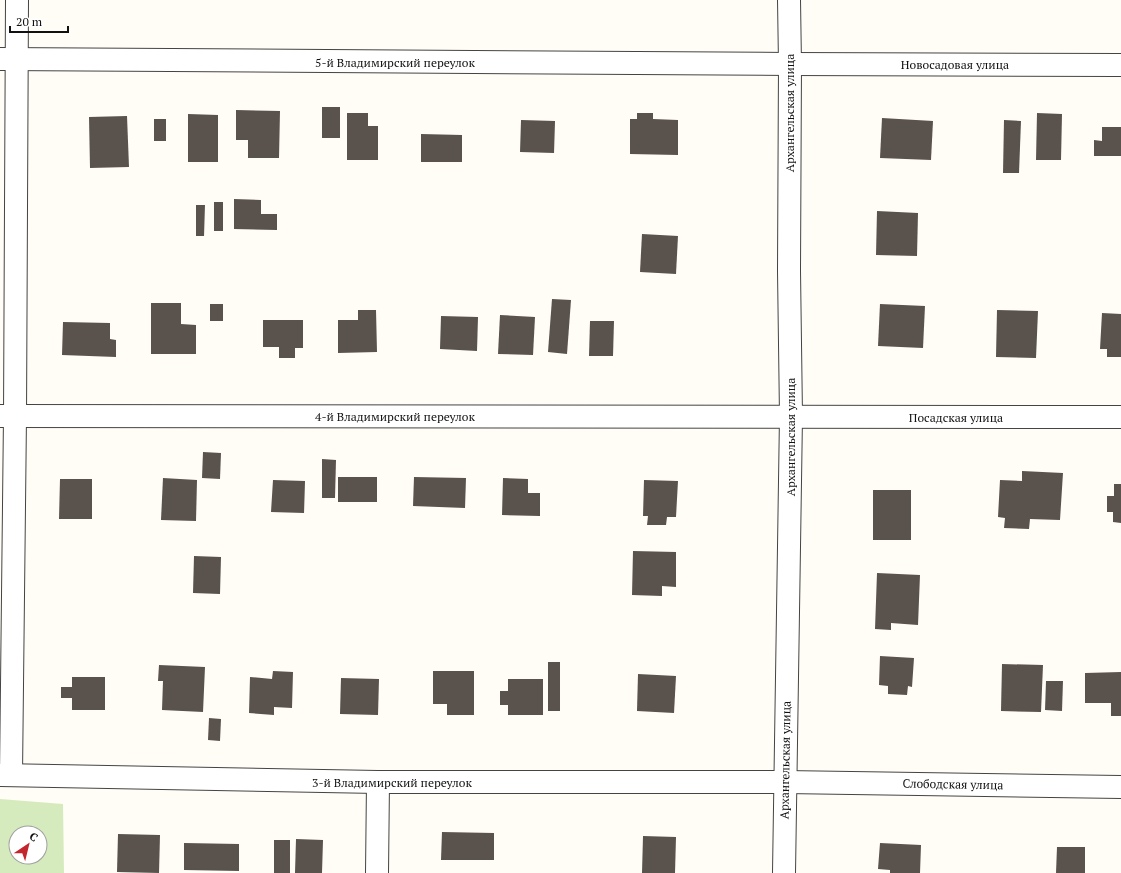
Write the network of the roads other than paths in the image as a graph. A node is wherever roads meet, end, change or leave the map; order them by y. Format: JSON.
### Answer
{"nodes":[{"id":1,"x":17,"y":0,"type":"edge"},
{"id":2,"x":789,"y":0,"type":"edge"},
{"id":3,"x":9,"y":59,"type":"edge"},
{"id":4,"x":790,"y":64,"type":"junction"},
{"id":5,"x":1121,"y":65,"type":"edge"},
{"id":6,"x":7,"y":416,"type":"edge"},
{"id":7,"x":791,"y":416,"type":"junction"},
{"id":8,"x":1121,"y":417,"type":"edge"},
{"id":9,"x":5,"y":775,"type":"edge"},
{"id":10,"x":378,"y":782,"type":"junction"},
{"id":11,"x":785,"y":782,"type":"junction"},
{"id":12,"x":1121,"y":786,"type":"edge"},
{"id":13,"x":377,"y":873,"type":"edge"},
{"id":14,"x":784,"y":873,"type":"edge"}],
"edges":[{"from":1,"to":3,"type":"street"},
{"from":2,"to":4,"type":"street","name":"Архангельская улица"},
{"from":3,"to":4,"type":"street","name":"5-й Владимирский переулок"},
{"from":3,"to":6,"type":"street"},
{"from":4,"to":5,"type":"street","name":"Новосадовая улица"},
{"from":4,"to":7,"type":"street","name":"Архангельская улица"},
{"from":6,"to":7,"type":"street","name":"4-й Владимирский переулок"},
{"from":6,"to":9,"type":"street"},
{"from":7,"to":8,"type":"street","name":"Посадская улица"},
{"from":7,"to":11,"type":"street","name":"Архангельская улица"},
{"from":9,"to":10,"type":"street","name":"3-й Владимирский переулок"},
{"from":10,"to":11,"type":"street","name":"3-й Владимирский переулок"},
{"from":10,"to":13,"type":"street"},
{"from":11,"to":12,"type":"street","name":"Слободская улица"},
{"from":11,"to":14,"type":"street","name":"Архангельская улица"}]}
